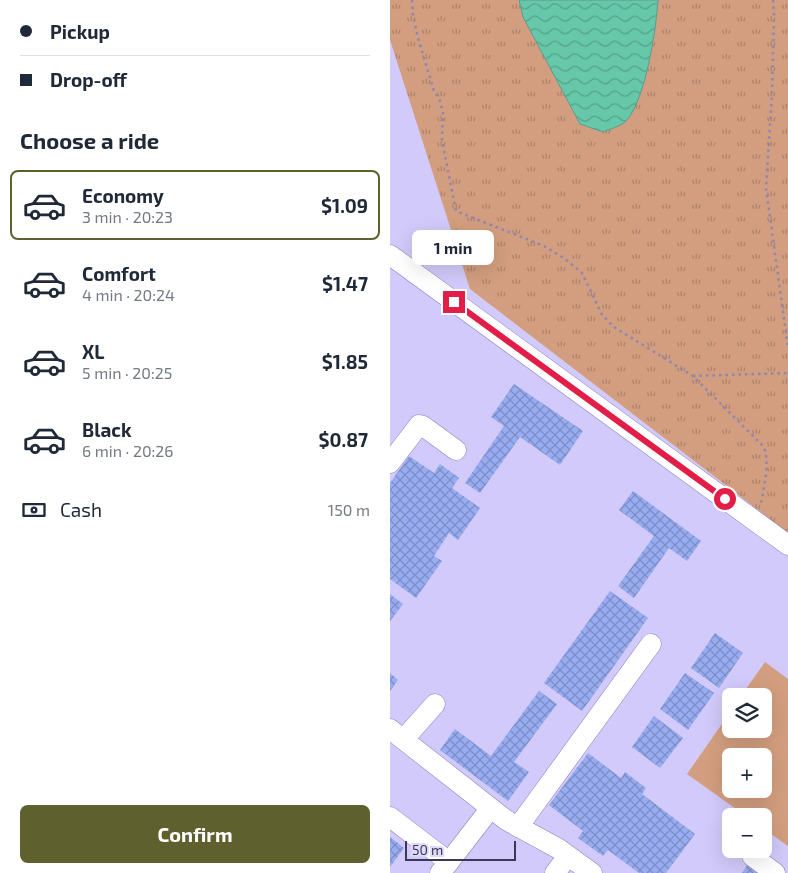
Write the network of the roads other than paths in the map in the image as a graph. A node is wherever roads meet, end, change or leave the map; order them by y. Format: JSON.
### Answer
{"nodes":[{"id":1,"x":390,"y":255,"type":"edge"},
{"id":2,"x":456,"y":450,"type":"dead end"},
{"id":3,"x":390,"y":462,"type":"edge"},
{"id":4,"x":788,"y":545,"type":"edge"},
{"id":5,"x":651,"y":644,"type":"dead end"},
{"id":6,"x":435,"y":704,"type":"dead end"},
{"id":7,"x":397,"y":734,"type":"edge"},
{"id":8,"x":490,"y":809,"type":"junction"},
{"id":9,"x":390,"y":817,"type":"edge"},
{"id":10,"x":518,"y":827,"type":"junction"},
{"id":11,"x":568,"y":856,"type":"junction"},
{"id":12,"x":755,"y":858,"type":"edge"},
{"id":13,"x":444,"y":867,"type":"edge"},
{"id":14,"x":555,"y":873,"type":"edge"},
{"id":15,"x":592,"y":873,"type":"edge"},
{"id":16,"x":775,"y":873,"type":"edge"}],
"edges":[{"from":1,"to":4,"type":"lane"},
{"from":2,"to":3,"type":"lane"},
{"from":5,"to":10,"type":"lane"},
{"from":6,"to":7,"type":"lane"},
{"from":7,"to":8,"type":"lane"},
{"from":8,"to":10,"type":"lane"},
{"from":8,"to":13,"type":"lane"},
{"from":9,"to":13,"type":"lane"},
{"from":10,"to":11,"type":"lane"},
{"from":11,"to":14,"type":"lane"},
{"from":11,"to":15,"type":"lane"},
{"from":12,"to":16,"type":"lane"}]}
